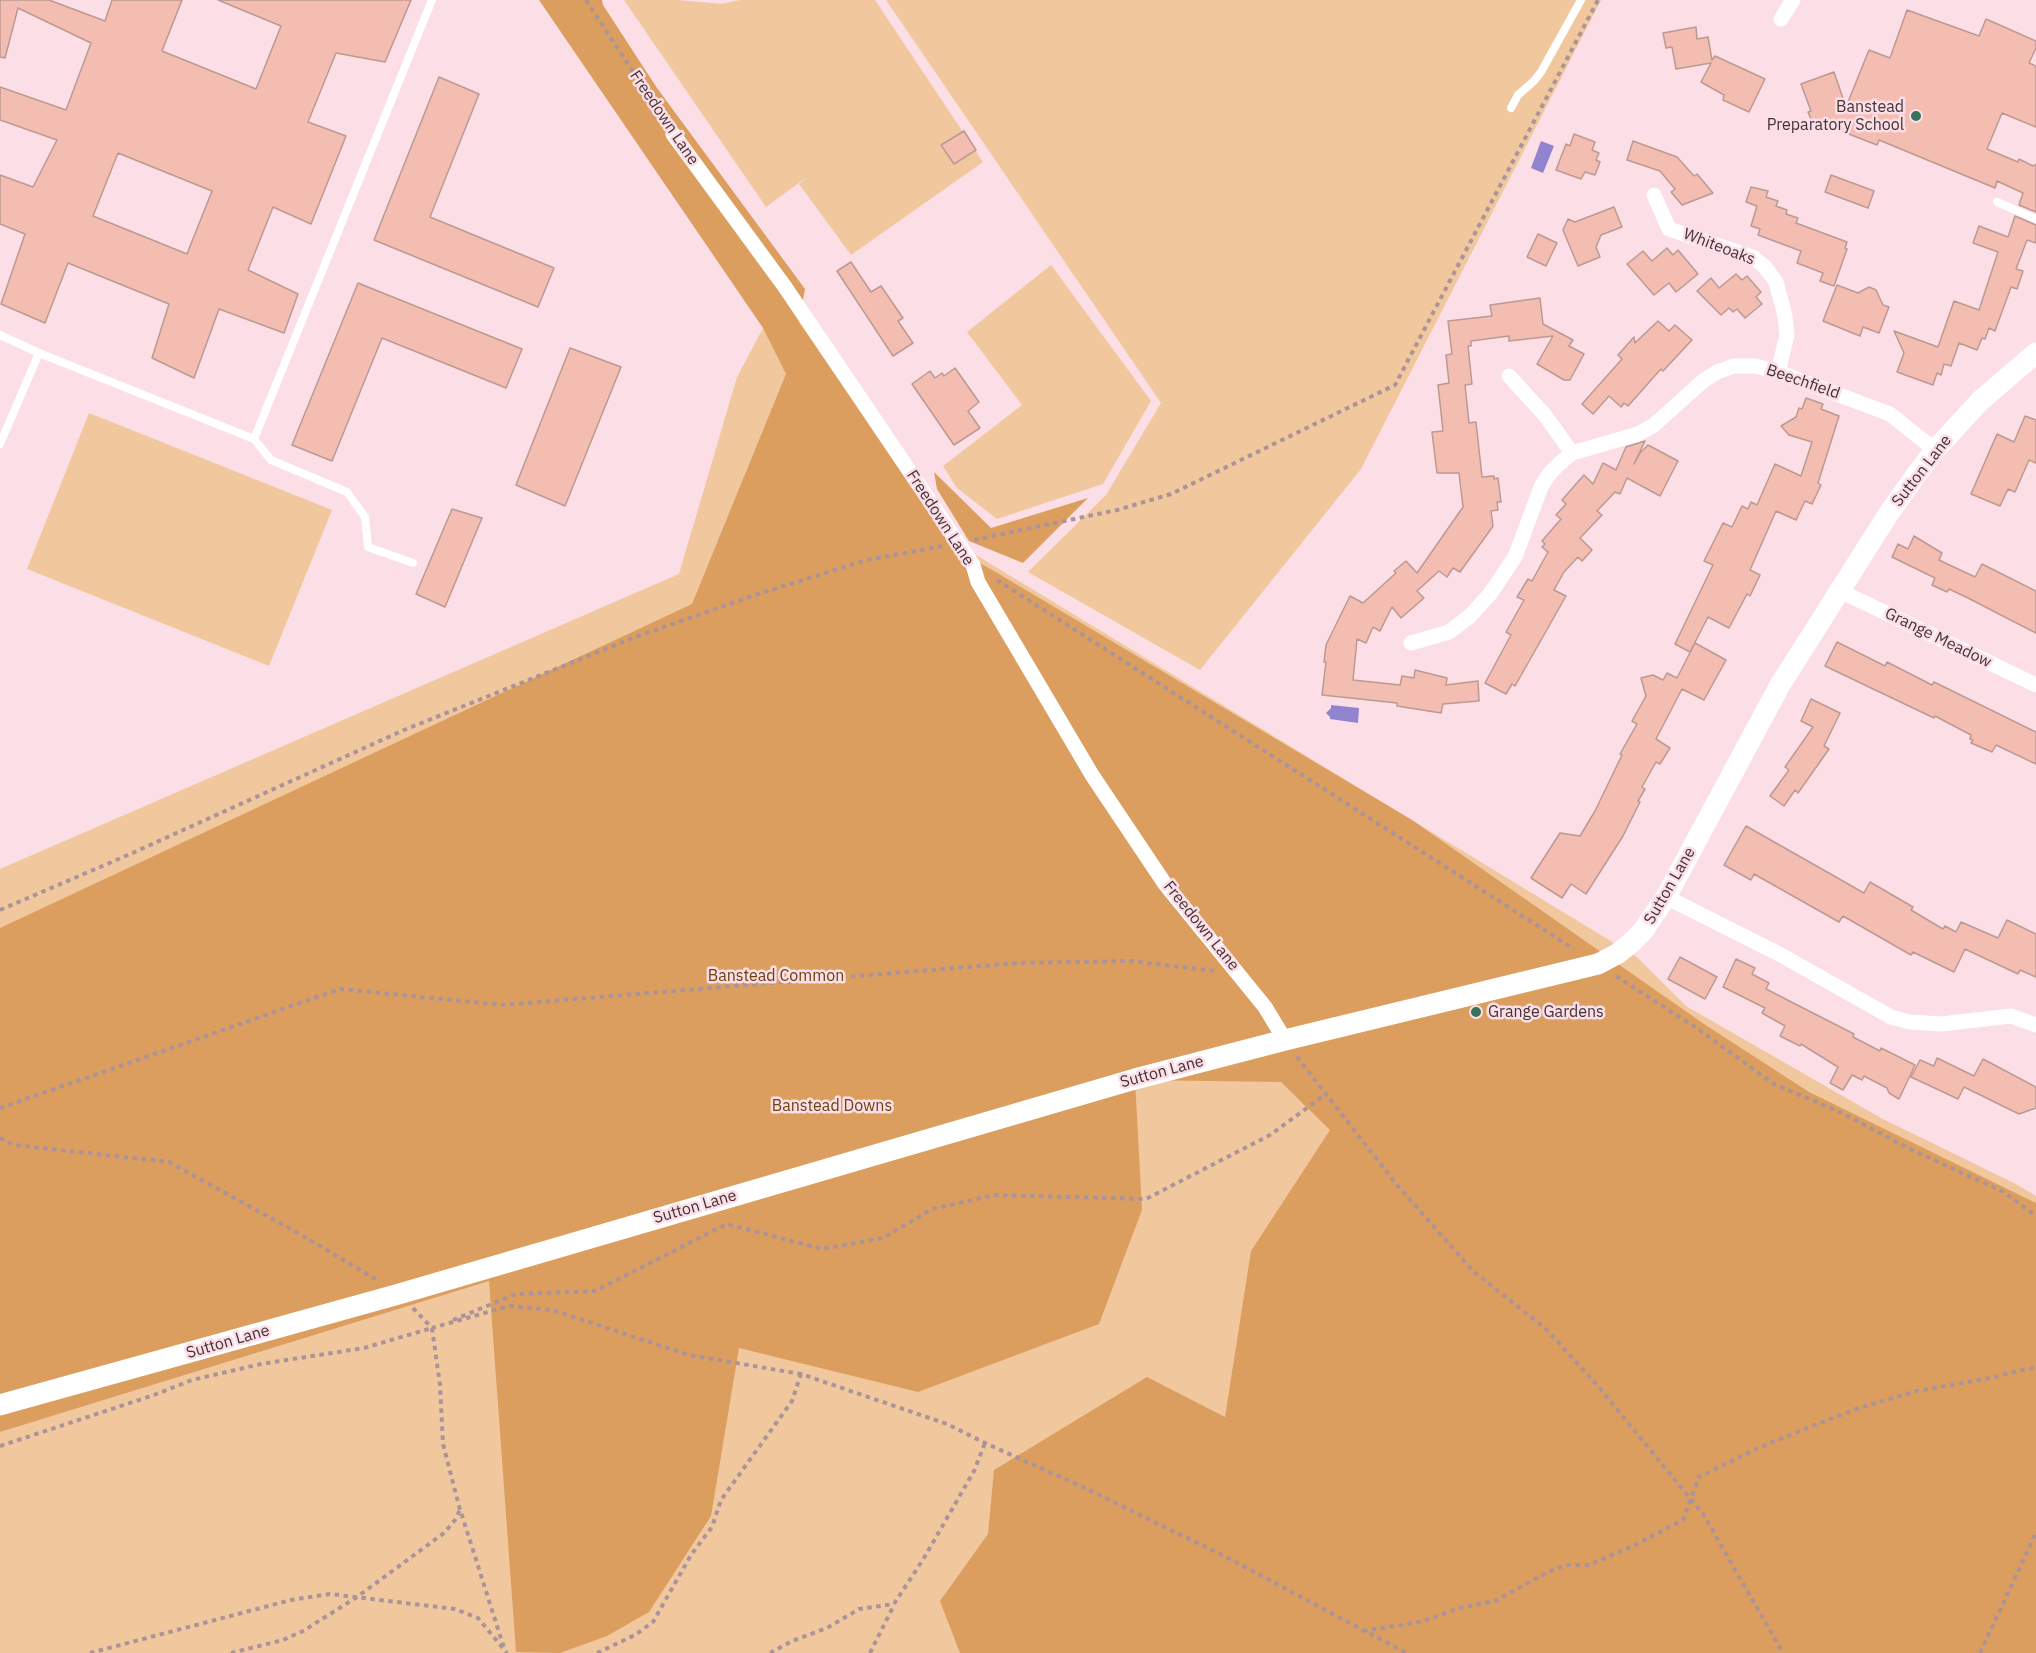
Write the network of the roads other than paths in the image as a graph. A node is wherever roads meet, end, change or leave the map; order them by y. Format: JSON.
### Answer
{"nodes":[{"id":1,"x":432,"y":0,"type":"edge"},
{"id":2,"x":1581,"y":0,"type":"edge"},
{"id":3,"x":1793,"y":0,"type":"edge"},
{"id":4,"x":1781,"y":19,"type":"dead end"},
{"id":5,"x":1511,"y":108,"type":"dead end"},
{"id":6,"x":673,"y":134,"type":"road end"},
{"id":7,"x":1654,"y":195,"type":"dead end"},
{"id":8,"x":1997,"y":202,"type":"dead end"},
{"id":9,"x":2036,"y":219,"type":"edge"},
{"id":10,"x":0,"y":335,"type":"edge"},
{"id":11,"x":2036,"y":353,"type":"edge"},
{"id":12,"x":39,"y":354,"type":"junction"},
{"id":13,"x":1778,"y":372,"type":"junction"},
{"id":14,"x":1509,"y":376,"type":"dead end"},
{"id":15,"x":254,"y":439,"type":"junction"},
{"id":16,"x":0,"y":444,"type":"edge"},
{"id":17,"x":1935,"y":450,"type":"junction"},
{"id":18,"x":1572,"y":453,"type":"junction"},
{"id":19,"x":413,"y":563,"type":"dead end"},
{"id":20,"x":1840,"y":591,"type":"junction"},
{"id":21,"x":1411,"y":643,"type":"dead end"},
{"id":22,"x":2036,"y":685,"type":"edge"},
{"id":23,"x":1666,"y":897,"type":"junction"},
{"id":24,"x":2036,"y":1025,"type":"edge"},
{"id":25,"x":1285,"y":1040,"type":"junction"},
{"id":26,"x":0,"y":1405,"type":"edge"}],
"edges":[{"from":1,"to":15,"type":"lane"},
{"from":2,"to":5,"type":"lane"},
{"from":3,"to":4,"type":"street"},
{"from":6,"to":25,"type":"street","name":"Freedown Lane"},
{"from":7,"to":13,"type":"street","name":"Whiteoaks"},
{"from":8,"to":9,"type":"lane"},
{"from":10,"to":12,"type":"lane"},
{"from":11,"to":17,"type":"main road","name":"Sutton Lane"},
{"from":12,"to":15,"type":"lane"},
{"from":12,"to":16,"type":"lane"},
{"from":13,"to":17,"type":"street","name":"Beechfield"},
{"from":13,"to":18,"type":"street","name":"Beechfield"},
{"from":14,"to":18,"type":"street"},
{"from":15,"to":19,"type":"lane"},
{"from":17,"to":20,"type":"main road","name":"Sutton Lane"},
{"from":18,"to":21,"type":"street","name":"Beechfield"},
{"from":20,"to":22,"type":"street","name":"Grange Meadow"},
{"from":20,"to":23,"type":"main road","name":"Sutton Lane"},
{"from":23,"to":24,"type":"street"},
{"from":23,"to":25,"type":"main road","name":"Sutton Lane"},
{"from":25,"to":26,"type":"main road","name":"Sutton Lane"}]}
